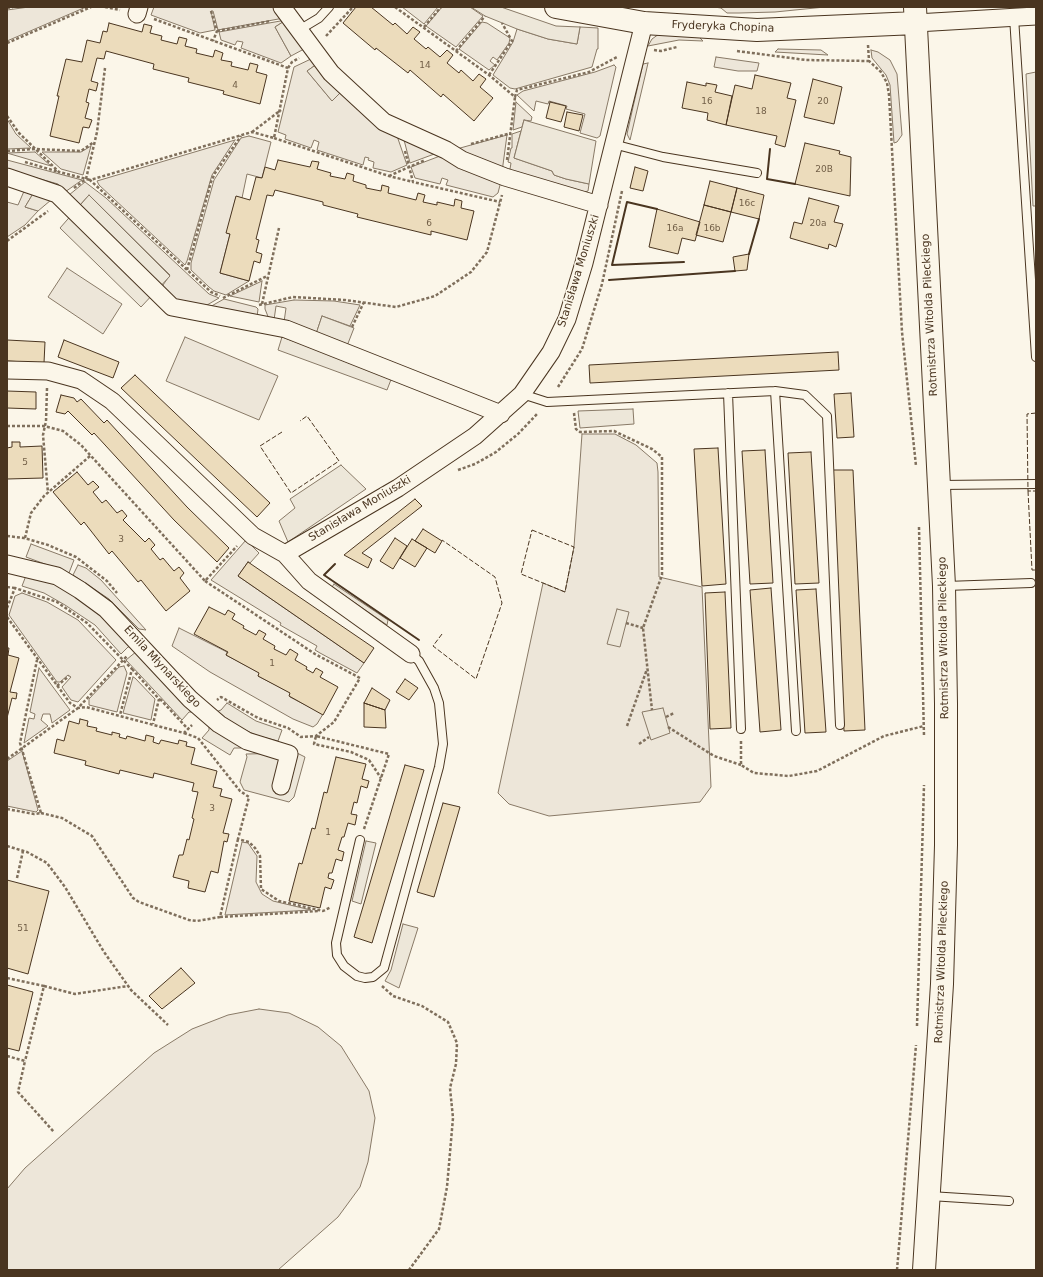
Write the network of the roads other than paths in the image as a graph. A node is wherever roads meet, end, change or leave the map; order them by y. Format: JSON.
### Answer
{"nodes":[{"id":1,"x":329,"y":7,"type":"edge"},
{"id":2,"x":570,"y":8,"type":"edge"},
{"id":3,"x":915,"y":15,"type":"edge"},
{"id":4,"x":1036,"y":16,"type":"edge"},
{"id":5,"x":1014,"y":17,"type":"junction"},
{"id":6,"x":290,"y":18,"type":"edge"},
{"id":7,"x":644,"y":23,"type":"junction"},
{"id":8,"x":613,"y":144,"type":"junction"},
{"id":9,"x":756,"y":172,"type":"dead end"},
{"id":10,"x":7,"y":177,"type":"edge"},
{"id":11,"x":599,"y":205,"type":"junction"},
{"id":12,"x":1036,"y":356,"type":"edge"},
{"id":13,"x":7,"y":370,"type":"edge"},
{"id":14,"x":775,"y":391,"type":"junction"},
{"id":15,"x":728,"y":393,"type":"junction"},
{"id":16,"x":522,"y":394,"type":"junction"},
{"id":17,"x":501,"y":414,"type":"junction"},
{"id":18,"x":1036,"y":484,"type":"edge"},
{"id":19,"x":939,"y":485,"type":"junction"},
{"id":20,"x":285,"y":554,"type":"junction"},
{"id":21,"x":7,"y":564,"type":"edge"},
{"id":22,"x":1031,"y":583,"type":"dead end"},
{"id":23,"x":944,"y":586,"type":"junction"},
{"id":24,"x":411,"y":654,"type":"joint"},
{"id":25,"x":840,"y":726,"type":"dead end"},
{"id":26,"x":741,"y":729,"type":"road end"},
{"id":27,"x":796,"y":731,"type":"dead end"},
{"id":28,"x":281,"y":786,"type":"dead end"},
{"id":29,"x":360,"y":840,"type":"road end"},
{"id":30,"x":929,"y":1196,"type":"junction"},
{"id":31,"x":1009,"y":1201,"type":"dead end"},
{"id":32,"x":924,"y":1270,"type":"edge"}],
"edges":[{"from":1,"to":6,"type":"lane"},
{"from":2,"to":7,"type":"main road","name":"Fryderyka Chopina"},
{"from":3,"to":5,"type":"street"},
{"from":3,"to":7,"type":"main road","name":"Fryderyka Chopina"},
{"from":3,"to":19,"type":"main road","name":"Rotmistrza Witolda Pileckiego"},
{"from":4,"to":5,"type":"street"},
{"from":5,"to":12,"type":"lane"},
{"from":6,"to":11,"type":"street"},
{"from":7,"to":8,"type":"street","name":"Stanisława Moniuszki"},
{"from":8,"to":9,"type":"lane"},
{"from":8,"to":11,"type":"street","name":"Stanisława Moniuszki"},
{"from":10,"to":17,"type":"street"},
{"from":11,"to":16,"type":"street","name":"Stanisława Moniuszki"},
{"from":13,"to":20,"type":"street"},
{"from":14,"to":15,"type":"lane"},
{"from":14,"to":25,"type":"lane"},
{"from":14,"to":27,"type":"lane"},
{"from":15,"to":16,"type":"lane"},
{"from":15,"to":26,"type":"lane"},
{"from":16,"to":17,"type":"street","name":"Stanisława Moniuszki"},
{"from":17,"to":20,"type":"street","name":"Stanisława Moniuszki"},
{"from":18,"to":19,"type":"lane"},
{"from":19,"to":23,"type":"main road","name":"Rotmistrza Witolda Pileckiego"},
{"from":20,"to":24,"type":"street"},
{"from":21,"to":28,"type":"street","name":"Emila Młynarskiego"},
{"from":22,"to":23,"type":"lane"},
{"from":23,"to":30,"type":"main road","name":"Rotmistrza Witolda Pileckiego"},
{"from":24,"to":29,"type":"lane"},
{"from":30,"to":31,"type":"lane"},
{"from":30,"to":32,"type":"main road","name":"Rotmistrza Witolda Pileckiego"}]}
